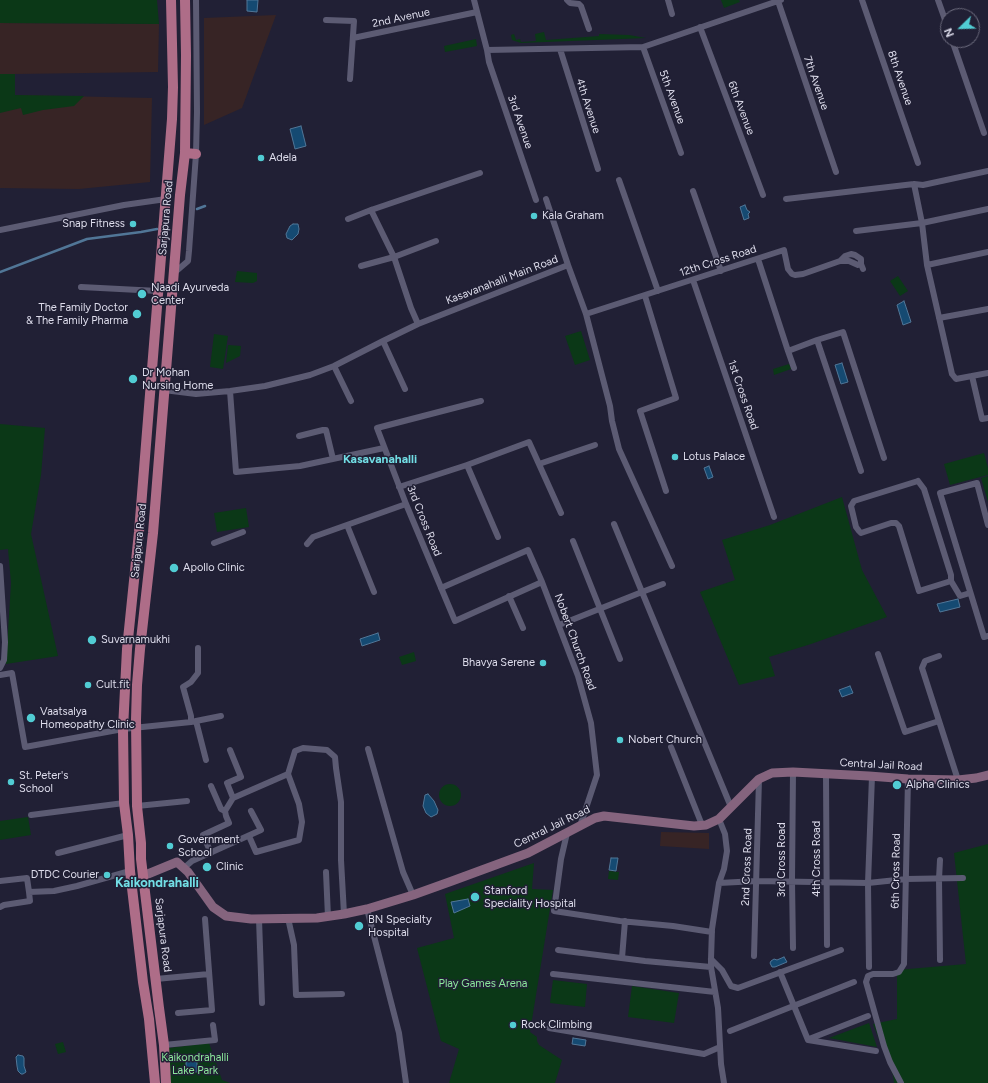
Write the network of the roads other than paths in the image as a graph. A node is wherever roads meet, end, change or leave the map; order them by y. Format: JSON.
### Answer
{"nodes":[{"id":1,"x":171,"y":0,"type":"edge"},
{"id":2,"x":185,"y":0,"type":"edge"},
{"id":3,"x":196,"y":0,"type":"edge"},
{"id":4,"x":474,"y":0,"type":"edge"},
{"id":5,"x":567,"y":0,"type":"edge"},
{"id":6,"x":668,"y":0,"type":"edge"},
{"id":7,"x":862,"y":0,"type":"edge"},
{"id":8,"x":780,"y":1,"type":"edge"},
{"id":9,"x":477,"y":12,"type":"junction"},
{"id":10,"x":672,"y":14,"type":"dead end"},
{"id":11,"x":326,"y":20,"type":"dead end"},
{"id":12,"x":700,"y":27,"type":"junction"},
{"id":13,"x":589,"y":29,"type":"dead end"},
{"id":14,"x":353,"y":38,"type":"junction"},
{"id":15,"x":173,"y":43,"type":"junction"},
{"id":16,"x":186,"y":44,"type":"junction"},
{"id":17,"x":643,"y":47,"type":"junction"},
{"id":18,"x":955,"y":48,"type":"edge"},
{"id":19,"x":560,"y":49,"type":"junction"},
{"id":20,"x":486,"y":50,"type":"junction"},
{"id":21,"x":172,"y":55,"type":"junction"},
{"id":22,"x":186,"y":55,"type":"junction"},
{"id":23,"x":350,"y":79,"type":"dead end"},
{"id":24,"x":984,"y":133,"type":"dead end"},
{"id":25,"x":682,"y":153,"type":"dead end"},
{"id":26,"x":185,"y":154,"type":"junction"},
{"id":27,"x":196,"y":154,"type":"junction"},
{"id":28,"x":918,"y":163,"type":"dead end"},
{"id":29,"x":598,"y":169,"type":"dead end"},
{"id":30,"x":988,"y":171,"type":"edge"},
{"id":31,"x":836,"y":172,"type":"dead end"},
{"id":32,"x":480,"y":173,"type":"dead end"},
{"id":33,"x":619,"y":180,"type":"dead end"},
{"id":34,"x":914,"y":184,"type":"junction"},
{"id":35,"x":693,"y":191,"type":"dead end"},
{"id":36,"x":763,"y":195,"type":"dead end"},
{"id":37,"x":546,"y":198,"type":"dead end"},
{"id":38,"x":786,"y":198,"type":"dead end"},
{"id":39,"x":166,"y":199,"type":"junction"},
{"id":40,"x":536,"y":200,"type":"dead end"},
{"id":41,"x":988,"y":209,"type":"edge"},
{"id":42,"x":371,"y":210,"type":"junction"},
{"id":43,"x":348,"y":219,"type":"dead end"},
{"id":44,"x":922,"y":223,"type":"junction"},
{"id":45,"x":0,"y":230,"type":"edge"},
{"id":46,"x":856,"y":231,"type":"dead end"},
{"id":47,"x":436,"y":242,"type":"dead end"},
{"id":48,"x":988,"y":252,"type":"edge"},
{"id":49,"x":394,"y":257,"type":"junction"},
{"id":50,"x":758,"y":259,"type":"junction"},
{"id":51,"x":568,"y":265,"type":"junction"},
{"id":52,"x":928,"y":265,"type":"junction"},
{"id":53,"x":361,"y":266,"type":"dead end"},
{"id":54,"x":862,"y":267,"type":"dead end"},
{"id":55,"x":721,"y":271,"type":"junction"},
{"id":56,"x":174,"y":274,"type":"junction"},
{"id":57,"x":694,"y":280,"type":"junction"},
{"id":58,"x":82,"y":287,"type":"dead end"},
{"id":59,"x":158,"y":291,"type":"junction"},
{"id":60,"x":658,"y":292,"type":"junction"},
{"id":61,"x":645,"y":296,"type":"junction"},
{"id":62,"x":988,"y":309,"type":"edge"},
{"id":63,"x":586,"y":314,"type":"junction"},
{"id":64,"x":939,"y":318,"type":"junction"},
{"id":65,"x":418,"y":324,"type":"junction"},
{"id":66,"x":817,"y":340,"type":"junction"},
{"id":67,"x":383,"y":341,"type":"junction"},
{"id":68,"x":788,"y":350,"type":"junction"},
{"id":69,"x":334,"y":366,"type":"junction"},
{"id":70,"x":794,"y":368,"type":"dead end"},
{"id":71,"x":988,"y":373,"type":"edge"},
{"id":72,"x":972,"y":376,"type":"junction"},
{"id":73,"x":405,"y":389,"type":"dead end"},
{"id":74,"x":164,"y":390,"type":"junction"},
{"id":75,"x":230,"y":391,"type":"junction"},
{"id":76,"x":351,"y":401,"type":"dead end"},
{"id":77,"x":481,"y":401,"type":"dead end"},
{"id":78,"x":988,"y":418,"type":"edge"},
{"id":79,"x":298,"y":436,"type":"dead end"},
{"id":80,"x":595,"y":445,"type":"dead end"},
{"id":81,"x":384,"y":448,"type":"junction"},
{"id":82,"x":884,"y":458,"type":"dead end"},
{"id":83,"x":334,"y":459,"type":"junction"},
{"id":84,"x":539,"y":464,"type":"junction"},
{"id":85,"x":467,"y":465,"type":"junction"},
{"id":86,"x":861,"y":471,"type":"dead end"},
{"id":87,"x":400,"y":487,"type":"junction"},
{"id":88,"x":666,"y":491,"type":"dead end"},
{"id":89,"x":406,"y":504,"type":"junction"},
{"id":90,"x":561,"y":513,"type":"dead end"},
{"id":91,"x":774,"y":517,"type":"dead end"},
{"id":92,"x":347,"y":524,"type":"junction"},
{"id":93,"x":614,"y":524,"type":"dead end"},
{"id":94,"x":988,"y":525,"type":"edge"},
{"id":95,"x":139,"y":532,"type":"junction"},
{"id":96,"x":243,"y":532,"type":"dead end"},
{"id":97,"x":153,"y":533,"type":"junction"},
{"id":98,"x":498,"y":537,"type":"dead end"},
{"id":99,"x":573,"y":541,"type":"dead end"},
{"id":100,"x":214,"y":543,"type":"dead end"},
{"id":101,"x":307,"y":544,"type":"dead end"},
{"id":102,"x":0,"y":566,"type":"edge"},
{"id":103,"x":672,"y":566,"type":"dead end"},
{"id":104,"x":950,"y":581,"type":"junction"},
{"id":105,"x":542,"y":582,"type":"junction"},
{"id":106,"x":664,"y":584,"type":"dead end"},
{"id":107,"x":441,"y":588,"type":"junction"},
{"id":108,"x":374,"y":592,"type":"dead end"},
{"id":109,"x":642,"y":592,"type":"junction"},
{"id":110,"x":970,"y":593,"type":"junction"},
{"id":111,"x":509,"y":596,"type":"junction"},
{"id":112,"x":600,"y":610,"type":"junction"},
{"id":113,"x":2,"y":614,"type":"edge"},
{"id":114,"x":560,"y":625,"type":"junction"},
{"id":115,"x":523,"y":628,"type":"dead end"},
{"id":116,"x":988,"y":636,"type":"edge"},
{"id":117,"x":198,"y":648,"type":"dead end"},
{"id":118,"x":878,"y":654,"type":"dead end"},
{"id":119,"x":939,"y":656,"type":"dead end"},
{"id":120,"x":620,"y":659,"type":"dead end"},
{"id":121,"x":0,"y":668,"type":"edge"},
{"id":122,"x":0,"y":675,"type":"edge"},
{"id":123,"x":220,"y":716,"type":"dead end"},
{"id":124,"x":939,"y":721,"type":"junction"},
{"id":125,"x":194,"y":722,"type":"junction"},
{"id":126,"x":136,"y":728,"type":"junction"},
{"id":127,"x":123,"y":729,"type":"junction"},
{"id":128,"x":671,"y":747,"type":"dead end"},
{"id":129,"x":368,"y":749,"type":"dead end"},
{"id":130,"x":230,"y":750,"type":"dead end"},
{"id":131,"x":206,"y":760,"type":"dead end"},
{"id":132,"x":793,"y":772,"type":"junction"},
{"id":133,"x":288,"y":774,"type":"junction"},
{"id":134,"x":826,"y":774,"type":"junction"},
{"id":135,"x":988,"y":775,"type":"edge"},
{"id":136,"x":872,"y":776,"type":"junction"},
{"id":137,"x":759,"y":779,"type":"junction"},
{"id":138,"x":908,"y":779,"type":"junction"},
{"id":139,"x":958,"y":780,"type":"junction"},
{"id":140,"x":211,"y":786,"type":"dead end"},
{"id":141,"x":233,"y":798,"type":"junction"},
{"id":142,"x":187,"y":801,"type":"dead end"},
{"id":143,"x":124,"y":803,"type":"junction"},
{"id":144,"x":137,"y":806,"type":"junction"},
{"id":145,"x":731,"y":807,"type":"junction"},
{"id":146,"x":225,"y":811,"type":"junction"},
{"id":147,"x":252,"y":811,"type":"dead end"},
{"id":148,"x":31,"y":815,"type":"dead end"},
{"id":149,"x":720,"y":819,"type":"junction"},
{"id":150,"x":702,"y":825,"type":"junction"},
{"id":151,"x":580,"y":826,"type":"junction"},
{"id":152,"x":567,"y":833,"type":"junction"},
{"id":153,"x":128,"y":835,"type":"junction"},
{"id":154,"x":250,"y":836,"type":"junction"},
{"id":155,"x":58,"y":853,"type":"dead end"},
{"id":156,"x":211,"y":853,"type":"junction"},
{"id":157,"x":940,"y":860,"type":"dead end"},
{"id":158,"x":184,"y":868,"type":"junction"},
{"id":159,"x":130,"y":871,"type":"junction"},
{"id":160,"x":326,"y":872,"type":"dead end"},
{"id":161,"x":143,"y":876,"type":"junction"},
{"id":162,"x":963,"y":878,"type":"dead end"},
{"id":163,"x":906,"y":879,"type":"junction"},
{"id":164,"x":939,"y":879,"type":"junction"},
{"id":165,"x":0,"y":881,"type":"edge"},
{"id":166,"x":756,"y":881,"type":"junction"},
{"id":167,"x":792,"y":881,"type":"junction"},
{"id":168,"x":719,"y":883,"type":"junction"},
{"id":169,"x":827,"y":883,"type":"junction"},
{"id":170,"x":868,"y":883,"type":"junction"},
{"id":171,"x":29,"y":892,"type":"junction"},
{"id":172,"x":413,"y":895,"type":"junction"},
{"id":173,"x":0,"y":907,"type":"edge"},
{"id":174,"x":367,"y":909,"type":"junction"},
{"id":175,"x":344,"y":914,"type":"junction"},
{"id":176,"x":328,"y":917,"type":"junction"},
{"id":177,"x":288,"y":918,"type":"junction"},
{"id":178,"x":205,"y":919,"type":"dead end"},
{"id":179,"x":259,"y":919,"type":"junction"},
{"id":180,"x":625,"y":921,"type":"junction"},
{"id":181,"x":712,"y":932,"type":"junction"},
{"id":182,"x":827,"y":944,"type":"dead end"},
{"id":183,"x":793,"y":948,"type":"dead end"},
{"id":184,"x":558,"y":950,"type":"dead end"},
{"id":185,"x":841,"y":950,"type":"dead end"},
{"id":186,"x":754,"y":956,"type":"dead end"},
{"id":187,"x":622,"y":958,"type":"junction"},
{"id":188,"x":711,"y":959,"type":"junction"},
{"id":189,"x":940,"y":960,"type":"dead end"},
{"id":190,"x":711,"y":967,"type":"junction"},
{"id":191,"x":869,"y":967,"type":"dead end"},
{"id":192,"x":780,"y":972,"type":"junction"},
{"id":193,"x":209,"y":974,"type":"junction"},
{"id":194,"x":553,"y":974,"type":"dead end"},
{"id":195,"x":156,"y":979,"type":"junction"},
{"id":196,"x":854,"y":982,"type":"dead end"},
{"id":197,"x":715,"y":992,"type":"junction"},
{"id":198,"x":342,"y":994,"type":"dead end"},
{"id":199,"x":262,"y":1003,"type":"dead end"},
{"id":200,"x":794,"y":1006,"type":"junction"},
{"id":201,"x":178,"y":1013,"type":"dead end"},
{"id":202,"x":868,"y":1016,"type":"dead end"},
{"id":203,"x":213,"y":1025,"type":"dead end"},
{"id":204,"x":549,"y":1028,"type":"dead end"},
{"id":205,"x":730,"y":1031,"type":"dead end"},
{"id":206,"x":808,"y":1040,"type":"junction"},
{"id":207,"x":164,"y":1045,"type":"junction"},
{"id":208,"x":720,"y":1047,"type":"junction"},
{"id":209,"x":876,"y":1051,"type":"dead end"},
{"id":210,"x":155,"y":1083,"type":"edge"},
{"id":211,"x":166,"y":1083,"type":"edge"},
{"id":212,"x":406,"y":1083,"type":"edge"},
{"id":213,"x":724,"y":1083,"type":"edge"},
{"id":214,"x":901,"y":1083,"type":"edge"}],
"edges":[{"from":1,"to":15,"type":"main road","name":"Sarjapura Road"},
{"from":2,"to":16,"type":"main road","name":"Sarjapura Road"},
{"from":3,"to":27,"type":"street"},
{"from":4,"to":9,"type":"street","name":"3rd Avenue"},
{"from":5,"to":13,"type":"street"},
{"from":6,"to":10,"type":"street"},
{"from":7,"to":28,"type":"street","name":"8th Avenue"},
{"from":8,"to":12,"type":"street"},
{"from":8,"to":31,"type":"street","name":"7th Avenue"},
{"from":9,"to":14,"type":"street","name":"2nd Avenue"},
{"from":9,"to":20,"type":"street","name":"3rd Avenue"},
{"from":11,"to":14,"type":"street"},
{"from":12,"to":17,"type":"street"},
{"from":12,"to":36,"type":"street","name":"6th Avenue"},
{"from":14,"to":23,"type":"street"},
{"from":15,"to":16,"type":"main road"},
{"from":15,"to":21,"type":"main road","name":"Sarjapura Road"},
{"from":16,"to":22,"type":"main road","name":"Sarjapura Road"},
{"from":17,"to":19,"type":"street"},
{"from":17,"to":25,"type":"street","name":"5th Avenue"},
{"from":18,"to":24,"type":"street"},
{"from":19,"to":20,"type":"street"},
{"from":19,"to":29,"type":"street","name":"4th Avenue"},
{"from":20,"to":40,"type":"street","name":"3rd Avenue"},
{"from":21,"to":22,"type":"main road"},
{"from":21,"to":39,"type":"main road","name":"Sarjapura Road"},
{"from":22,"to":26,"type":"main road","name":"Sarjapura Road"},
{"from":26,"to":27,"type":"main road"},
{"from":26,"to":56,"type":"main road","name":"Sarjapura Road"},
{"from":27,"to":56,"type":"street"},
{"from":30,"to":34,"type":"street"},
{"from":32,"to":42,"type":"street"},
{"from":33,"to":60,"type":"street"},
{"from":34,"to":38,"type":"street"},
{"from":34,"to":44,"type":"street"},
{"from":35,"to":55,"type":"street"},
{"from":37,"to":51,"type":"street"},
{"from":39,"to":45,"type":"street"},
{"from":39,"to":59,"type":"main road","name":"Sarjapura Road"},
{"from":41,"to":44,"type":"street"},
{"from":42,"to":43,"type":"street"},
{"from":42,"to":49,"type":"street"},
{"from":44,"to":46,"type":"street"},
{"from":44,"to":52,"type":"street"},
{"from":47,"to":49,"type":"street"},
{"from":48,"to":52,"type":"street"},
{"from":49,"to":53,"type":"street"},
{"from":49,"to":65,"type":"street"},
{"from":50,"to":54,"type":"street","name":"12th Cross Road"},
{"from":50,"to":55,"type":"street","name":"12th Cross Road"},
{"from":50,"to":68,"type":"street"},
{"from":51,"to":63,"type":"street","name":"Kasavanahalli Main Road"},
{"from":51,"to":65,"type":"street","name":"Kasavanahalli Main Road"},
{"from":52,"to":64,"type":"street"},
{"from":55,"to":57,"type":"street","name":"12th Cross Road"},
{"from":56,"to":74,"type":"main road","name":"Sarjapura Road"},
{"from":57,"to":60,"type":"street","name":"12th Cross Road"},
{"from":57,"to":91,"type":"street","name":"1st Cross Road"},
{"from":58,"to":59,"type":"street"},
{"from":59,"to":95,"type":"main road","name":"Sarjapura Road"},
{"from":60,"to":61,"type":"street","name":"12th Cross Road"},
{"from":61,"to":63,"type":"street","name":"12th Cross Road"},
{"from":61,"to":88,"type":"street"},
{"from":62,"to":64,"type":"street"},
{"from":63,"to":103,"type":"street","name":"Kasavanahalli Main Road"},
{"from":64,"to":72,"type":"street"},
{"from":65,"to":67,"type":"street","name":"Kasavanahalli Main Road"},
{"from":66,"to":68,"type":"street"},
{"from":66,"to":82,"type":"street"},
{"from":66,"to":86,"type":"street"},
{"from":67,"to":69,"type":"street","name":"Kasavanahalli Main Road"},
{"from":67,"to":73,"type":"street"},
{"from":68,"to":70,"type":"street"},
{"from":69,"to":75,"type":"street","name":"Kasavanahalli Main Road"},
{"from":69,"to":76,"type":"street"},
{"from":71,"to":72,"type":"street"},
{"from":72,"to":78,"type":"street"},
{"from":74,"to":75,"type":"street","name":"Kasavanahalli Main Road"},
{"from":74,"to":97,"type":"main road","name":"Sarjapura Road"},
{"from":75,"to":83,"type":"street"},
{"from":77,"to":81,"type":"street","name":"3rd Cross Road"},
{"from":79,"to":83,"type":"street"},
{"from":80,"to":84,"type":"street"},
{"from":81,"to":83,"type":"street"},
{"from":81,"to":87,"type":"street","name":"3rd Cross Road"},
{"from":84,"to":85,"type":"street"},
{"from":84,"to":90,"type":"street"},
{"from":85,"to":87,"type":"street"},
{"from":85,"to":98,"type":"street"},
{"from":87,"to":89,"type":"street","name":"3rd Cross Road"},
{"from":89,"to":92,"type":"street"},
{"from":89,"to":107,"type":"street","name":"3rd Cross Road"},
{"from":92,"to":101,"type":"street"},
{"from":92,"to":108,"type":"street"},
{"from":93,"to":109,"type":"street"},
{"from":94,"to":110,"type":"street"},
{"from":95,"to":97,"type":"main road"},
{"from":95,"to":127,"type":"main road","name":"Sarjapura Road"},
{"from":96,"to":100,"type":"street"},
{"from":97,"to":126,"type":"main road","name":"Sarjapura Road"},
{"from":99,"to":112,"type":"street"},
{"from":102,"to":113,"type":"street"},
{"from":104,"to":104,"type":"street"},
{"from":104,"to":110,"type":"street"},
{"from":105,"to":107,"type":"street","name":"Nobert Church Road"},
{"from":105,"to":111,"type":"street"},
{"from":105,"to":114,"type":"street","name":"Nobert Church Road"},
{"from":106,"to":109,"type":"street"},
{"from":107,"to":111,"type":"street","name":"3rd Cross Road"},
{"from":109,"to":112,"type":"street"},
{"from":109,"to":145,"type":"street"},
{"from":110,"to":116,"type":"street"},
{"from":111,"to":115,"type":"street"},
{"from":112,"to":114,"type":"street"},
{"from":112,"to":120,"type":"street"},
{"from":113,"to":121,"type":"street"},
{"from":114,"to":151,"type":"street","name":"Nobert Church Road"},
{"from":117,"to":125,"type":"street"},
{"from":118,"to":124,"type":"street"},
{"from":119,"to":124,"type":"street"},
{"from":122,"to":127,"type":"street"},
{"from":123,"to":125,"type":"street"},
{"from":124,"to":139,"type":"street"},
{"from":125,"to":126,"type":"street"},
{"from":125,"to":131,"type":"street"},
{"from":126,"to":127,"type":"street"},
{"from":126,"to":144,"type":"main road","name":"Sarjapura Road"},
{"from":127,"to":143,"type":"main road","name":"Sarjapura Road"},
{"from":128,"to":150,"type":"street"},
{"from":129,"to":172,"type":"street"},
{"from":130,"to":141,"type":"street"},
{"from":132,"to":134,"type":"main road","name":"Central Jail Road"},
{"from":132,"to":137,"type":"main road","name":"Central Jail Road"},
{"from":132,"to":167,"type":"street","name":"3rd Cross Road"},
{"from":133,"to":141,"type":"street"},
{"from":133,"to":154,"type":"street"},
{"from":133,"to":175,"type":"street"},
{"from":134,"to":136,"type":"main road","name":"Central Jail Road"},
{"from":134,"to":169,"type":"street","name":"4th Cross Road"},
{"from":135,"to":139,"type":"main road","name":"Central Jail Road"},
{"from":136,"to":138,"type":"main road","name":"Central Jail Road"},
{"from":136,"to":170,"type":"street"},
{"from":137,"to":145,"type":"main road","name":"Central Jail Road"},
{"from":137,"to":166,"type":"street","name":"2nd Cross Road"},
{"from":138,"to":139,"type":"main road","name":"Central Jail Road"},
{"from":138,"to":163,"type":"street","name":"6th Cross Road"},
{"from":140,"to":146,"type":"street"},
{"from":141,"to":146,"type":"street"},
{"from":142,"to":144,"type":"street"},
{"from":143,"to":148,"type":"street"},
{"from":143,"to":153,"type":"main road","name":"Sarjapura Road"},
{"from":144,"to":161,"type":"main road","name":"Sarjapura Road"},
{"from":145,"to":149,"type":"main road","name":"Central Jail Road"},
{"from":146,"to":156,"type":"street"},
{"from":147,"to":154,"type":"street"},
{"from":149,"to":150,"type":"main road","name":"Central Jail Road"},
{"from":149,"to":168,"type":"street"},
{"from":150,"to":151,"type":"main road","name":"Central Jail Road"},
{"from":151,"to":152,"type":"main road","name":"Central Jail Road"},
{"from":152,"to":172,"type":"main road","name":"Central Jail Road"},
{"from":152,"to":180,"type":"street"},
{"from":153,"to":155,"type":"street"},
{"from":153,"to":159,"type":"main road","name":"Sarjapura Road"},
{"from":154,"to":156,"type":"street"},
{"from":156,"to":158,"type":"street"},
{"from":157,"to":164,"type":"street"},
{"from":158,"to":161,"type":"main road"},
{"from":158,"to":179,"type":"main road","name":"Central Jail Road"},
{"from":159,"to":171,"type":"street"},
{"from":159,"to":210,"type":"main road","name":"Sarjapura Road"},
{"from":160,"to":176,"type":"street"},
{"from":161,"to":195,"type":"main road","name":"Sarjapura Road"},
{"from":162,"to":164,"type":"street"},
{"from":163,"to":164,"type":"street"},
{"from":163,"to":170,"type":"street"},
{"from":163,"to":214,"type":"street","name":"6th Cross Road"},
{"from":164,"to":189,"type":"street"},
{"from":165,"to":171,"type":"street"},
{"from":166,"to":167,"type":"street"},
{"from":166,"to":168,"type":"street"},
{"from":166,"to":186,"type":"street","name":"2nd Cross Road"},
{"from":167,"to":169,"type":"street"},
{"from":167,"to":183,"type":"street","name":"3rd Cross Road"},
{"from":168,"to":181,"type":"street"},
{"from":169,"to":170,"type":"street"},
{"from":169,"to":182,"type":"street","name":"4th Cross Road"},
{"from":170,"to":191,"type":"street"},
{"from":171,"to":173,"type":"street"},
{"from":172,"to":174,"type":"main road","name":"Central Jail Road"},
{"from":174,"to":175,"type":"main road","name":"Central Jail Road"},
{"from":174,"to":212,"type":"street"},
{"from":175,"to":176,"type":"main road","name":"Central Jail Road"},
{"from":176,"to":177,"type":"main road","name":"Central Jail Road"},
{"from":177,"to":179,"type":"main road","name":"Central Jail Road"},
{"from":177,"to":198,"type":"street"},
{"from":178,"to":193,"type":"street"},
{"from":179,"to":199,"type":"street"},
{"from":180,"to":181,"type":"street"},
{"from":180,"to":187,"type":"street"},
{"from":181,"to":188,"type":"street"},
{"from":184,"to":187,"type":"street"},
{"from":185,"to":192,"type":"street"},
{"from":187,"to":190,"type":"street"},
{"from":188,"to":190,"type":"street"},
{"from":188,"to":192,"type":"street"},
{"from":190,"to":197,"type":"street"},
{"from":192,"to":200,"type":"street"},
{"from":193,"to":195,"type":"street"},
{"from":193,"to":201,"type":"street"},
{"from":194,"to":197,"type":"street"},
{"from":195,"to":207,"type":"main road","name":"Sarjapura Road"},
{"from":196,"to":200,"type":"street"},
{"from":197,"to":208,"type":"street"},
{"from":200,"to":205,"type":"street"},
{"from":200,"to":206,"type":"street"},
{"from":202,"to":206,"type":"street"},
{"from":203,"to":207,"type":"street"},
{"from":204,"to":208,"type":"street"},
{"from":206,"to":209,"type":"street"},
{"from":207,"to":211,"type":"main road","name":"Sarjapura Road"},
{"from":208,"to":213,"type":"street"}]}
